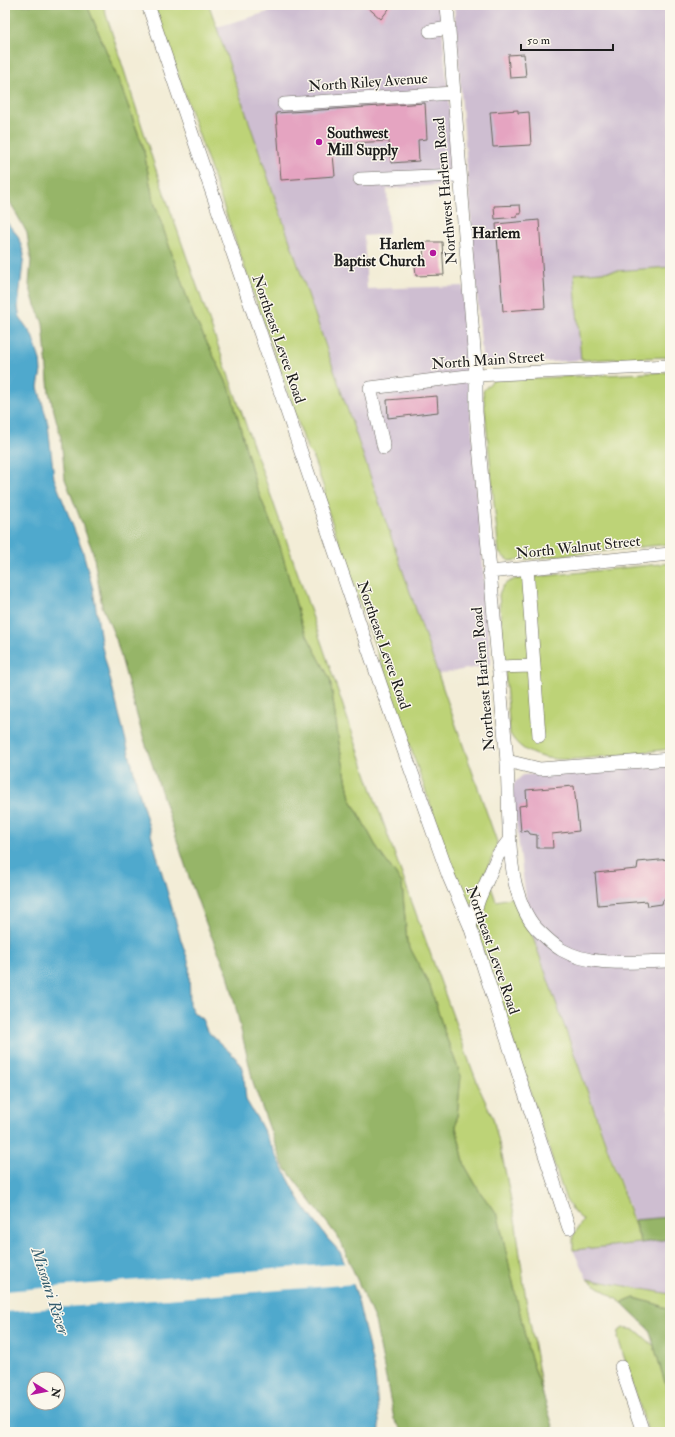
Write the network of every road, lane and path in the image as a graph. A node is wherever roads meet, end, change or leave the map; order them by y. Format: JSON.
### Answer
{"nodes":[{"id":1,"x":148,"y":5,"type":"edge"},
{"id":2,"x":447,"y":5,"type":"edge"},
{"id":3,"x":449,"y":28,"type":"junction"},
{"id":4,"x":430,"y":30,"type":"dead end"},
{"id":5,"x":453,"y":93,"type":"junction"},
{"id":6,"x":284,"y":104,"type":"dead end"},
{"id":7,"x":459,"y":175,"type":"junction"},
{"id":8,"x":360,"y":179,"type":"dead end"},
{"id":9,"x":670,"y":366,"type":"edge"},
{"id":10,"x":476,"y":375,"type":"junction"},
{"id":11,"x":384,"y":448,"type":"dead end"},
{"id":12,"x":670,"y":554,"type":"edge"},
{"id":13,"x":527,"y":568,"type":"junction"},
{"id":14,"x":489,"y":572,"type":"junction"},
{"id":15,"x":534,"y":666,"type":"junction"},
{"id":16,"x":498,"y":667,"type":"junction"},
{"id":17,"x":539,"y":736,"type":"dead end"},
{"id":18,"x":670,"y":759,"type":"edge"},
{"id":19,"x":507,"y":761,"type":"junction"},
{"id":20,"x":510,"y":840,"type":"junction"},
{"id":21,"x":470,"y":926,"type":"junction"},
{"id":22,"x":670,"y":960,"type":"edge"},
{"id":23,"x":569,"y":1228,"type":"dead end"},
{"id":24,"x":621,"y":1367,"type":"dead end"},
{"id":25,"x":643,"y":1432,"type":"edge"}],
"edges":[{"from":1,"to":21,"type":"street","name":"Northeast Levee Road"},
{"from":2,"to":3,"type":"street","name":"Northwest Harlem Road"},
{"from":3,"to":4,"type":"street"},
{"from":3,"to":5,"type":"street","name":"Northwest Harlem Road"},
{"from":5,"to":6,"type":"street","name":"North Riley Avenue"},
{"from":5,"to":7,"type":"street","name":"Northwest Harlem Road"},
{"from":7,"to":8,"type":"street"},
{"from":7,"to":10,"type":"street","name":"Northwest Harlem Road"},
{"from":9,"to":10,"type":"street","name":"North Main Street"},
{"from":10,"to":11,"type":"street","name":"North Main Street"},
{"from":10,"to":14,"type":"street","name":"Northeast Harlem Road"},
{"from":12,"to":13,"type":"street","name":"North Walnut Street"},
{"from":13,"to":14,"type":"street","name":"North Walnut Street"},
{"from":13,"to":15,"type":"street"},
{"from":14,"to":16,"type":"street","name":"Northeast Harlem Road"},
{"from":15,"to":16,"type":"street"},
{"from":15,"to":17,"type":"street"},
{"from":16,"to":19,"type":"street","name":"Northeast Harlem Road"},
{"from":18,"to":19,"type":"street"},
{"from":19,"to":20,"type":"street","name":"Northeast Harlem Road"},
{"from":20,"to":21,"type":"street"},
{"from":20,"to":22,"type":"street","name":"Northeast Harlem Road"},
{"from":21,"to":23,"type":"street","name":"Northeast Levee Road"},
{"from":24,"to":25,"type":"street"}]}
